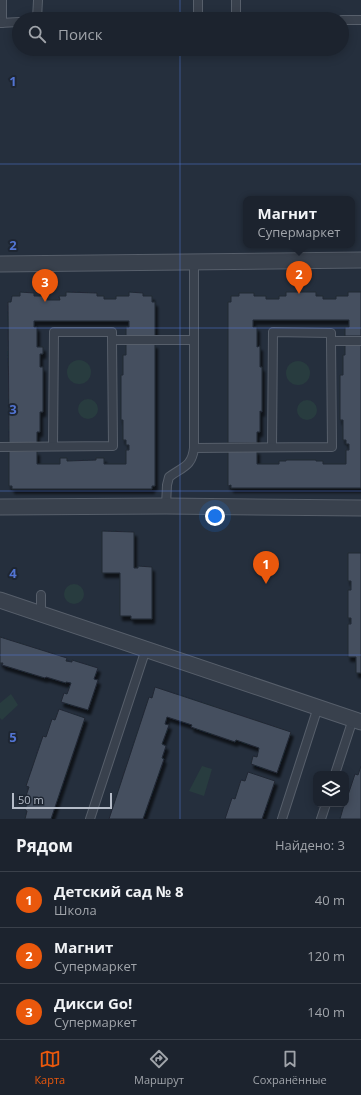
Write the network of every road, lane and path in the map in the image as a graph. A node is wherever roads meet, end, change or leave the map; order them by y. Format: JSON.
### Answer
{"nodes":[{"id":1,"x":2,"y":0,"type":"edge"},
{"id":2,"x":38,"y":0,"type":"edge"},
{"id":3,"x":198,"y":0,"type":"edge"},
{"id":4,"x":236,"y":0,"type":"edge"},
{"id":5,"x":37,"y":12,"type":"edge"},
{"id":6,"x":198,"y":12,"type":"edge"},
{"id":7,"x":236,"y":12,"type":"edge"},
{"id":8,"x":349,"y":20,"type":"edge"},
{"id":9,"x":361,"y":20,"type":"edge"},
{"id":10,"x":12,"y":22,"type":"edge"},
{"id":11,"x":1,"y":23,"type":"edge"},
{"id":12,"x":361,"y":260,"type":"edge"},
{"id":13,"x":194,"y":263,"type":"junction"},
{"id":14,"x":0,"y":264,"type":"edge"},
{"id":15,"x":112,"y":340,"type":"junction"},
{"id":16,"x":194,"y":340,"type":"junction"},
{"id":17,"x":331,"y":341,"type":"junction"},
{"id":18,"x":361,"y":341,"type":"edge"},
{"id":19,"x":53,"y":446,"type":"junction"},
{"id":20,"x":0,"y":447,"type":"edge"},
{"id":21,"x":272,"y":447,"type":"junction"},
{"id":22,"x":194,"y":448,"type":"junction"},
{"id":23,"x":166,"y":506,"type":"junction"},
{"id":24,"x":0,"y":508,"type":"edge"},
{"id":25,"x":361,"y":508,"type":"edge"},
{"id":26,"x":41,"y":595,"type":"dead end"},
{"id":27,"x":0,"y":600,"type":"edge"},
{"id":28,"x":41,"y":614,"type":"junction"},
{"id":29,"x":146,"y":649,"type":"junction"},
{"id":30,"x":318,"y":707,"type":"junction"},
{"id":31,"x":357,"y":721,"type":"edge"},
{"id":32,"x":336,"y":771,"type":"edge"},
{"id":33,"x":325,"y":807,"type":"edge"},
{"id":34,"x":90,"y":819,"type":"edge"},
{"id":35,"x":282,"y":819,"type":"edge"},
{"id":36,"x":321,"y":819,"type":"edge"}],
"edges":[{"from":1,"to":11,"type":"lane"},
{"from":2,"to":5,"type":"lane"},
{"from":3,"to":6,"type":"lane"},
{"from":4,"to":7,"type":"lane"},
{"from":8,"to":9,"type":"lane"},
{"from":10,"to":11,"type":"lane"},
{"from":12,"to":13,"type":"street"},
{"from":13,"to":14,"type":"street"},
{"from":13,"to":16,"type":"lane"},
{"from":15,"to":16,"type":"lane"},
{"from":15,"to":19,"type":"lane"},
{"from":15,"to":19,"type":"lane"},
{"from":16,"to":22,"type":"lane"},
{"from":17,"to":18,"type":"lane"},
{"from":17,"to":21,"type":"lane"},
{"from":17,"to":21,"type":"lane"},
{"from":19,"to":20,"type":"lane"},
{"from":21,"to":22,"type":"lane"},
{"from":22,"to":23,"type":"lane"},
{"from":23,"to":24,"type":"street"},
{"from":23,"to":25,"type":"street"},
{"from":26,"to":28,"type":"lane"},
{"from":27,"to":28,"type":"street"},
{"from":28,"to":29,"type":"street"},
{"from":29,"to":30,"type":"street"},
{"from":29,"to":34,"type":"lane"},
{"from":30,"to":31,"type":"street"},
{"from":30,"to":35,"type":"lane"},
{"from":31,"to":32,"type":"lane"},
{"from":33,"to":36,"type":"lane"}]}
